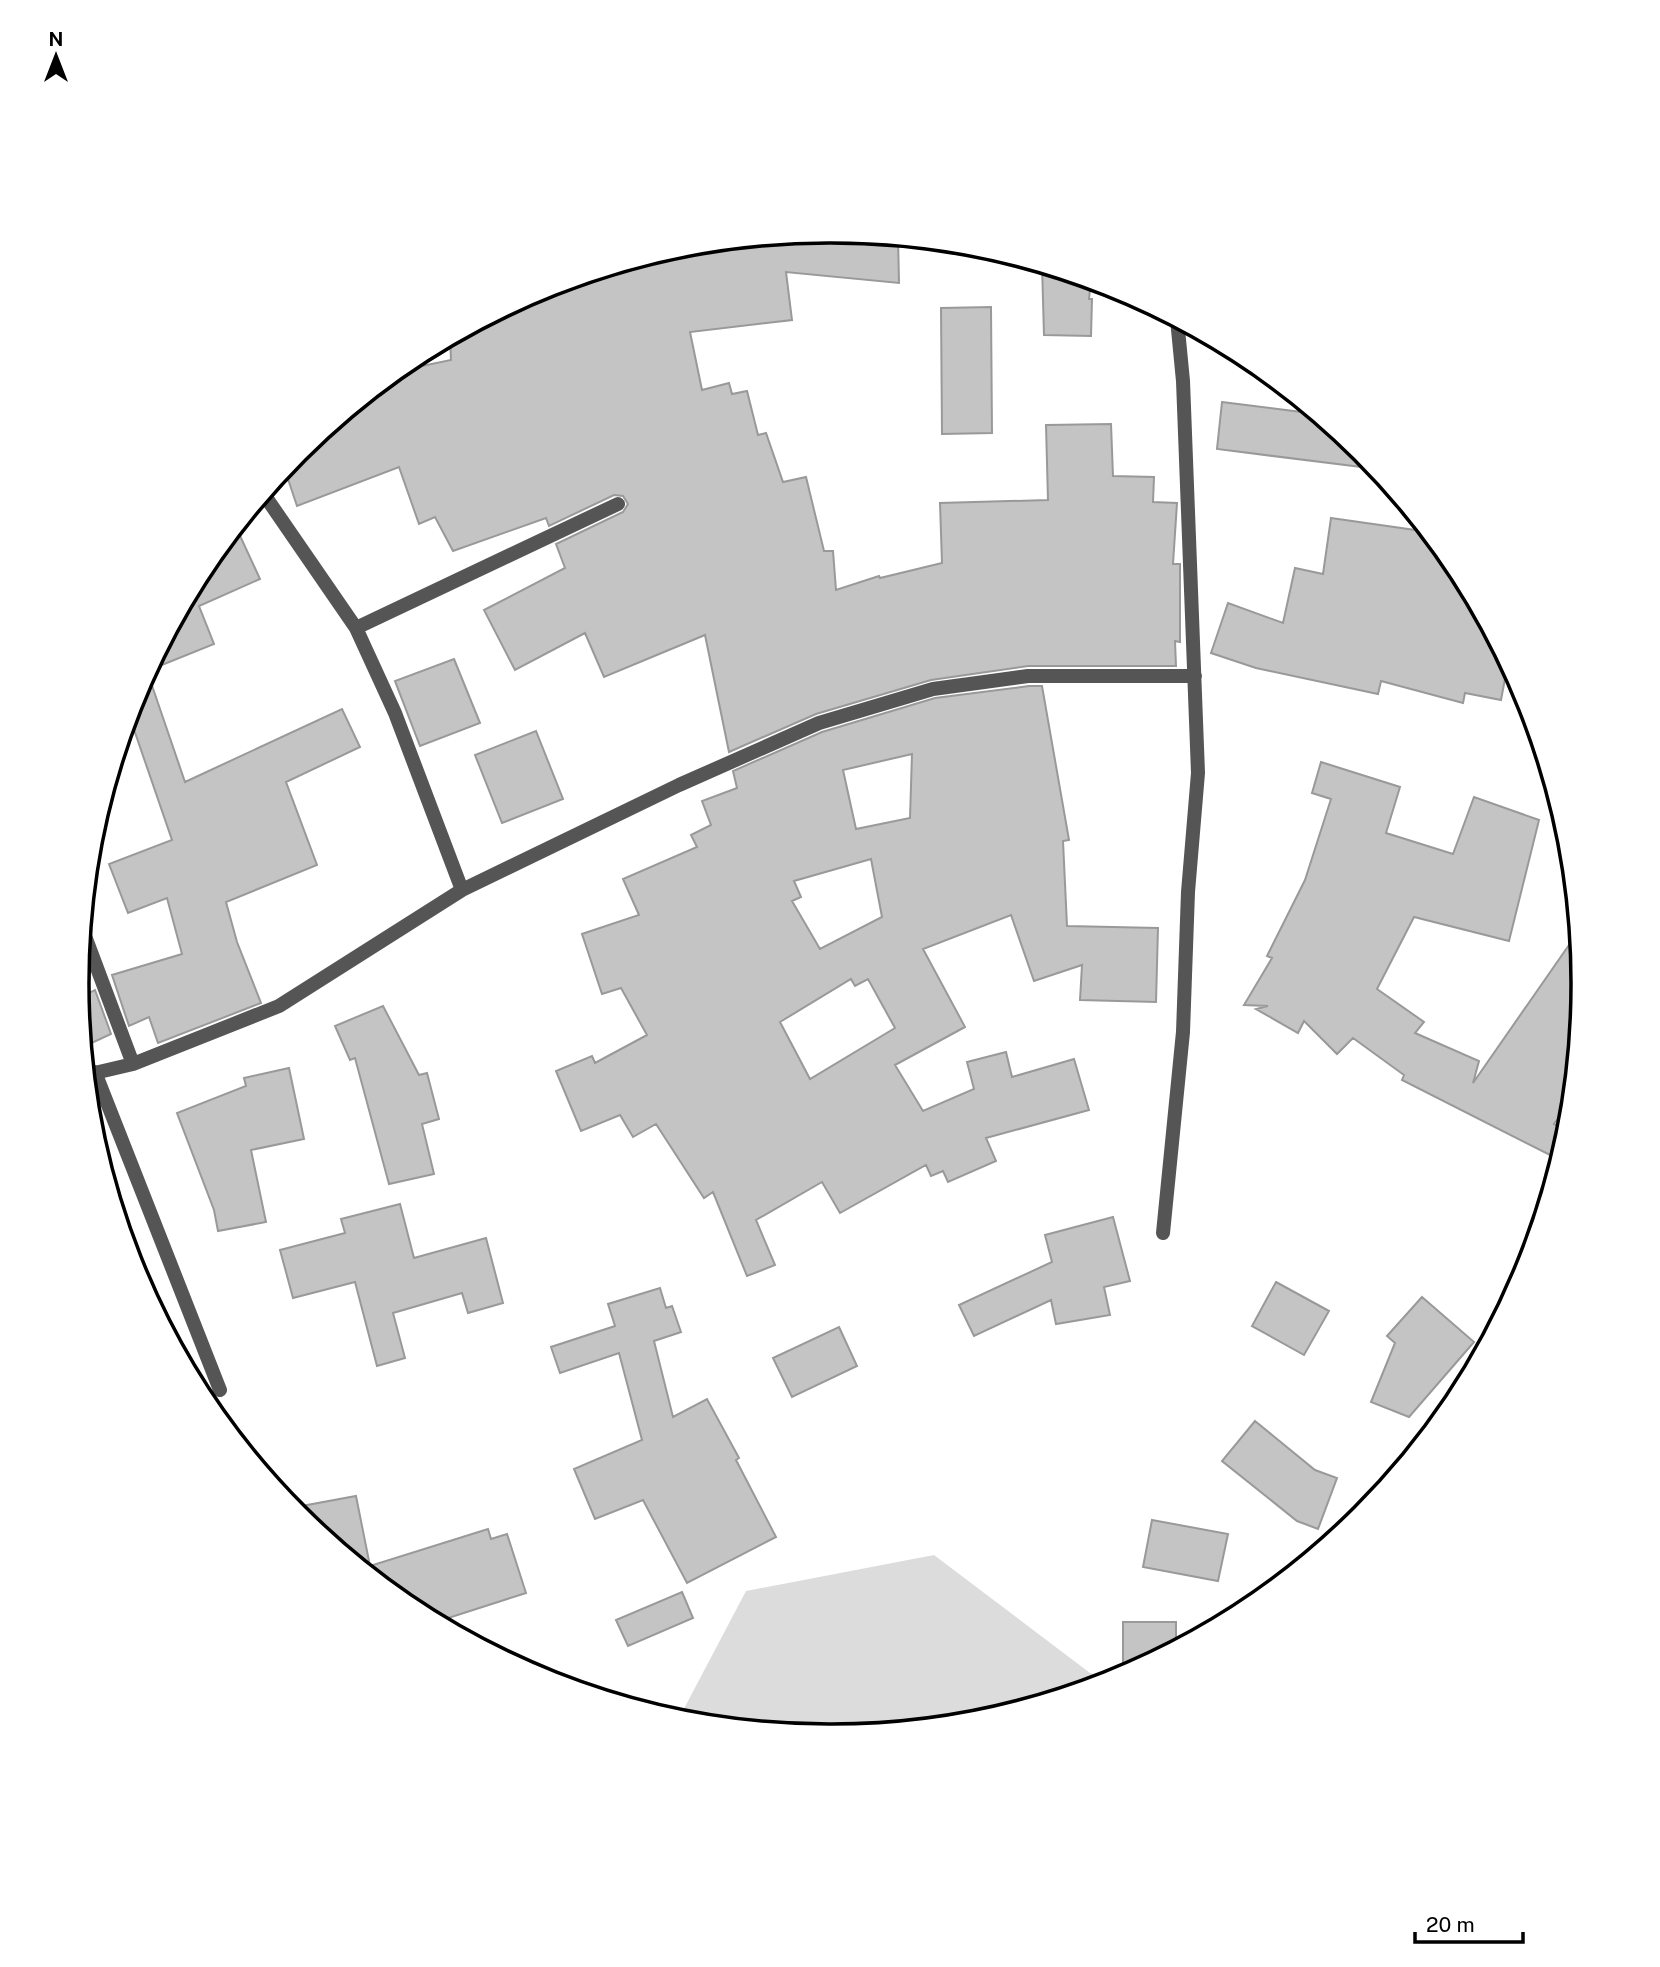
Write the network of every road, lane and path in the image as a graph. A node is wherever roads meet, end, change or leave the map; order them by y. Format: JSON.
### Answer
{"nodes":[{"id":1,"x":1178,"y":330,"type":"edge"},
{"id":2,"x":268,"y":501,"type":"edge"},
{"id":3,"x":618,"y":503,"type":"dead end"},
{"id":4,"x":356,"y":628,"type":"junction"},
{"id":5,"x":1195,"y":677,"type":"junction"},
{"id":6,"x":462,"y":890,"type":"junction"},
{"id":7,"x":90,"y":950,"type":"edge"},
{"id":8,"x":133,"y":1064,"type":"junction"},
{"id":9,"x":95,"y":1072,"type":"edge"},
{"id":10,"x":98,"y":1092,"type":"edge"},
{"id":11,"x":1163,"y":1233,"type":"dead end"},
{"id":12,"x":219,"y":1390,"type":"dead end"}],
"edges":[{"from":1,"to":5,"type":"street"},
{"from":2,"to":4,"type":"street"},
{"from":3,"to":4,"type":"street"},
{"from":4,"to":6,"type":"street"},
{"from":5,"to":6,"type":"street"},
{"from":5,"to":11,"type":"street"},
{"from":6,"to":8,"type":"street"},
{"from":7,"to":8,"type":"street"},
{"from":8,"to":9,"type":"street"},
{"from":10,"to":12,"type":"street"}]}
